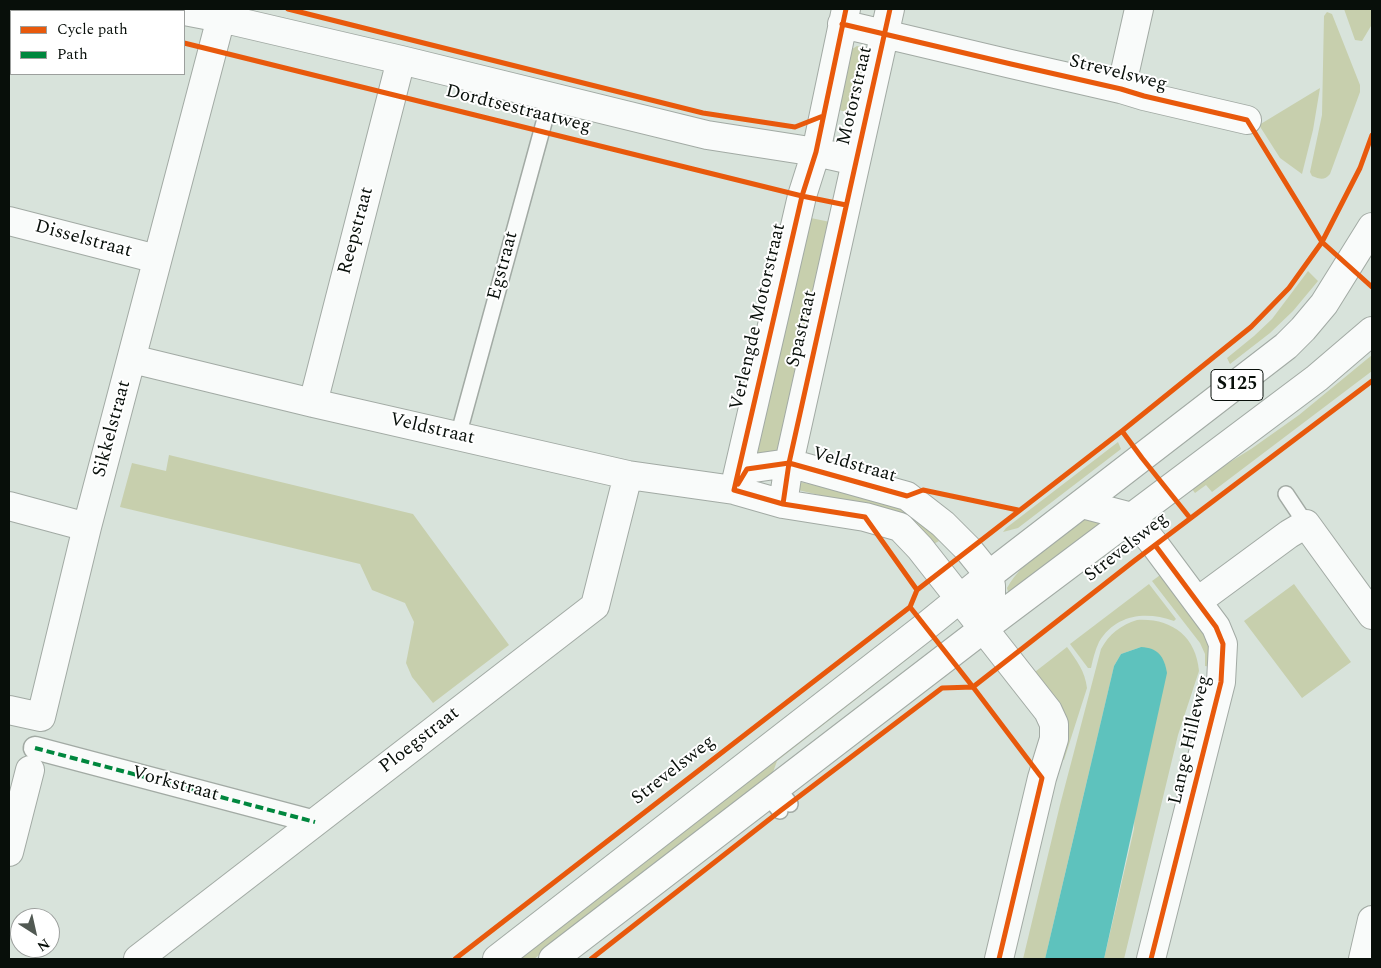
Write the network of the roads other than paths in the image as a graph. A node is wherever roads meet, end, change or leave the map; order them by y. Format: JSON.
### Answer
{"nodes":[{"id":1,"x":1139,"y":9,"type":"edge"},
{"id":2,"x":185,"y":11,"type":"edge"},
{"id":3,"x":844,"y":16,"type":"edge"},
{"id":4,"x":221,"y":18,"type":"junction"},
{"id":5,"x":888,"y":21,"type":"edge"},
{"id":6,"x":401,"y":60,"type":"junction"},
{"id":7,"x":1120,"y":88,"type":"junction"},
{"id":8,"x":551,"y":97,"type":"junction"},
{"id":9,"x":1247,"y":120,"type":"dead end"},
{"id":10,"x":816,"y":152,"type":"junction"},
{"id":11,"x":856,"y":162,"type":"junction"},
{"id":12,"x":9,"y":221,"type":"edge"},
{"id":13,"x":1372,"y":227,"type":"edge"},
{"id":14,"x":157,"y":259,"type":"junction"},
{"id":15,"x":1372,"y":331,"type":"edge"},
{"id":16,"x":132,"y":359,"type":"junction"},
{"id":17,"x":313,"y":403,"type":"junction"},
{"id":18,"x":458,"y":436,"type":"junction"},
{"id":19,"x":788,"y":463,"type":"junction"},
{"id":20,"x":628,"y":475,"type":"junction"},
{"id":21,"x":734,"y":490,"type":"junction"},
{"id":22,"x":1286,"y":494,"type":"dead end"},
{"id":23,"x":783,"y":504,"type":"junction"},
{"id":24,"x":1082,"y":504,"type":"junction"},
{"id":25,"x":9,"y":506,"type":"edge"},
{"id":26,"x":1132,"y":517,"type":"junction"},
{"id":27,"x":1306,"y":524,"type":"junction"},
{"id":28,"x":87,"y":526,"type":"junction"},
{"id":29,"x":989,"y":575,"type":"junction"},
{"id":30,"x":960,"y":600,"type":"junction"},
{"id":31,"x":1198,"y":601,"type":"junction"},
{"id":32,"x":1372,"y":615,"type":"edge"},
{"id":33,"x":983,"y":629,"type":"junction"},
{"id":34,"x":9,"y":710,"type":"edge"},
{"id":35,"x":33,"y":759,"type":"joint"},
{"id":36,"x":315,"y":822,"type":"junction"},
{"id":37,"x":9,"y":852,"type":"edge"},
{"id":38,"x":1372,"y":920,"type":"edge"},
{"id":39,"x":138,"y":959,"type":"edge"},
{"id":40,"x":496,"y":959,"type":"edge"},
{"id":41,"x":553,"y":959,"type":"edge"},
{"id":42,"x":999,"y":959,"type":"edge"},
{"id":43,"x":1152,"y":959,"type":"edge"},
{"id":44,"x":1362,"y":959,"type":"edge"}],
"edges":[{"from":1,"to":7,"type":"street","name":"Strevelsweg"},
{"from":2,"to":4,"type":"street","name":"Dordtsestraatweg"},
{"from":3,"to":5,"type":"street","name":"Strevelsweg"},
{"from":3,"to":10,"type":"street","name":"Motorstraat"},
{"from":4,"to":6,"type":"street","name":"Dordtsestraatweg"},
{"from":4,"to":14,"type":"street","name":"Sikkelstraat"},
{"from":5,"to":7,"type":"street","name":"Strevelsweg"},
{"from":5,"to":11,"type":"street","name":"Motorstraat"},
{"from":6,"to":8,"type":"street","name":"Dordtsestraatweg"},
{"from":6,"to":17,"type":"street","name":"Reepstraat"},
{"from":7,"to":9,"type":"street","name":"Strevelsweg"},
{"from":8,"to":10,"type":"street","name":"Dordtsestraatweg"},
{"from":8,"to":18,"type":"lane","name":"Egstraat"},
{"from":10,"to":11,"type":"street","name":"Dordtsestraatweg"},
{"from":10,"to":21,"type":"street","name":"Verlengde Motorstraat"},
{"from":11,"to":19,"type":"street","name":"Spastraat"},
{"from":12,"to":14,"type":"street","name":"Disselstraat"},
{"from":13,"to":24,"type":"street","number":"S125"},
{"from":14,"to":16,"type":"street","name":"Sikkelstraat"},
{"from":15,"to":26,"type":"street","name":"Strevelsweg","number":"S125"},
{"from":16,"to":17,"type":"street","name":"Veldstraat"},
{"from":16,"to":28,"type":"street","name":"Sikkelstraat"},
{"from":17,"to":18,"type":"street","name":"Veldstraat"},
{"from":18,"to":20,"type":"street","name":"Veldstraat"},
{"from":19,"to":21,"type":"street","name":"Veldstraat"},
{"from":19,"to":23,"type":"street","name":"Spastraat"},
{"from":19,"to":29,"type":"street","name":"Veldstraat"},
{"from":20,"to":21,"type":"street","name":"Veldstraat"},
{"from":20,"to":36,"type":"street","name":"Ploegstraat"},
{"from":21,"to":23,"type":"street","name":"Veldstraat"},
{"from":22,"to":27,"type":"lane"},
{"from":23,"to":30,"type":"street","name":"Veldstraat"},
{"from":24,"to":26,"type":"street"},
{"from":24,"to":29,"type":"street","number":"S125"},
{"from":25,"to":28,"type":"street"},
{"from":26,"to":31,"type":"street","name":"Lange Hilleweg"},
{"from":26,"to":33,"type":"street","name":"Strevelsweg","number":"S125"},
{"from":27,"to":31,"type":"street"},
{"from":27,"to":32,"type":"street"},
{"from":28,"to":34,"type":"street","name":"Sikkelstraat"},
{"from":29,"to":30,"type":"street","number":"S125"},
{"from":29,"to":33,"type":"street"},
{"from":30,"to":33,"type":"street","name":"Veldstraat"},
{"from":30,"to":40,"type":"street","number":"S125"},
{"from":31,"to":43,"type":"street","name":"Lange Hilleweg"},
{"from":33,"to":41,"type":"street","name":"Strevelsweg","number":"S125"},
{"from":33,"to":42,"type":"street"},
{"from":35,"to":36,"type":"street","name":"Vorkstraat"},
{"from":35,"to":37,"type":"street"},
{"from":36,"to":39,"type":"street","name":"Ploegstraat"},
{"from":38,"to":44,"type":"street"}]}
